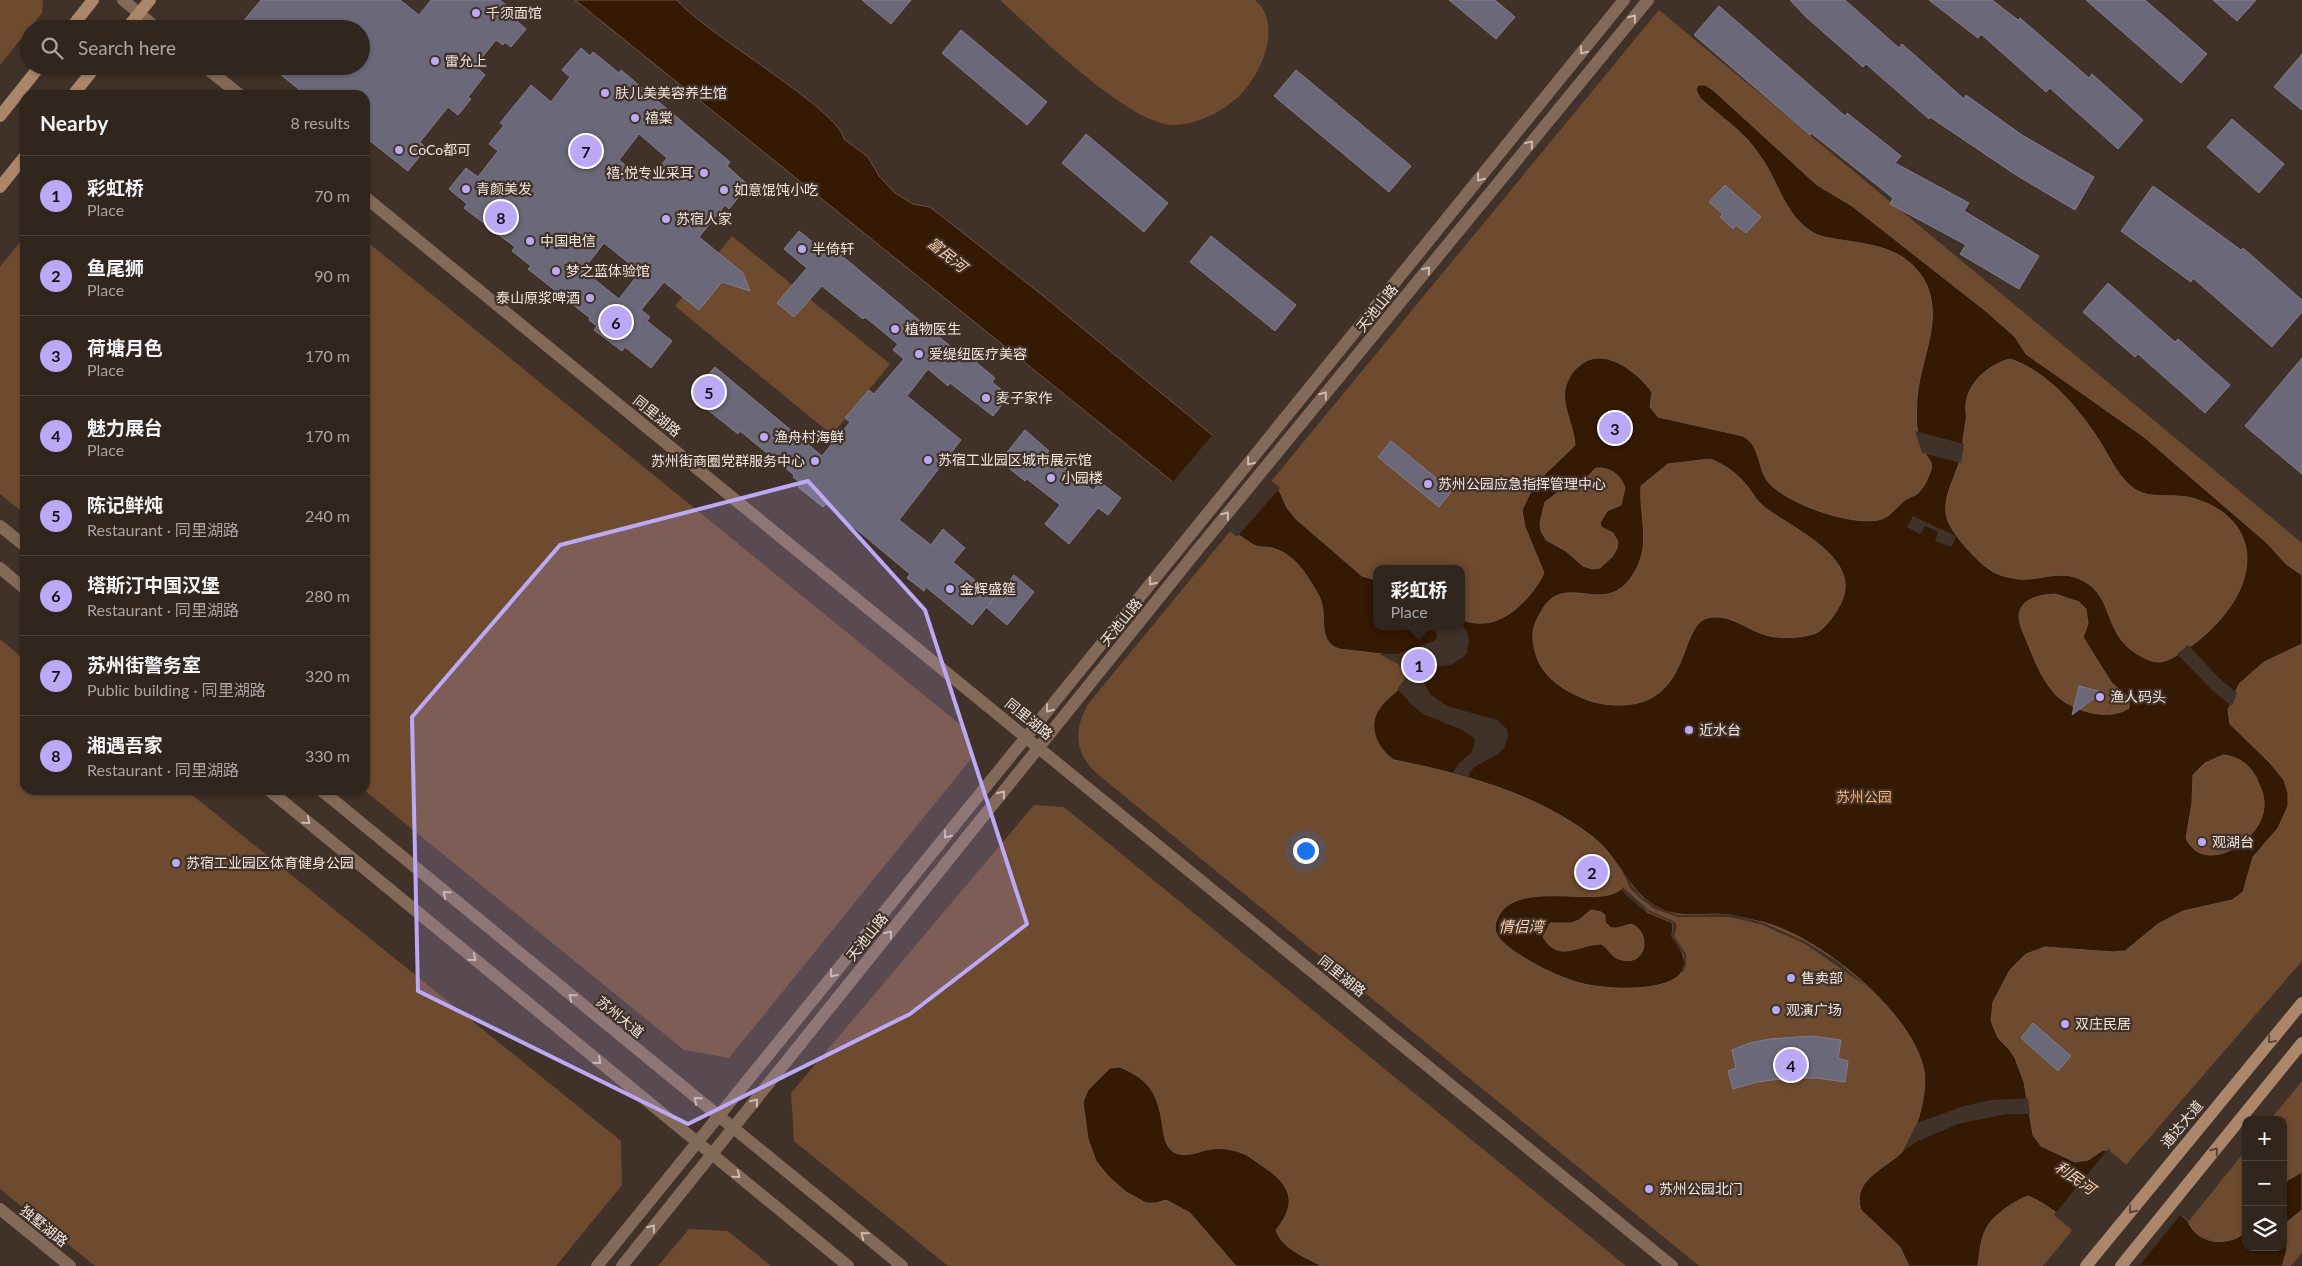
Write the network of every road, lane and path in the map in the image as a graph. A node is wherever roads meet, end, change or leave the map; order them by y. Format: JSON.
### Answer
{"nodes":[{"id":1,"x":92,"y":0,"type":"edge"},
{"id":2,"x":123,"y":0,"type":"edge"},
{"id":3,"x":150,"y":0,"type":"edge"},
{"id":4,"x":1624,"y":0,"type":"edge"},
{"id":5,"x":1648,"y":0,"type":"edge"},
{"id":6,"x":139,"y":13,"type":"junction"},
{"id":7,"x":77,"y":20,"type":"edge"},
{"id":8,"x":133,"y":20,"type":"edge"},
{"id":9,"x":147,"y":20,"type":"edge"},
{"id":10,"x":33,"y":75,"type":"edge"},
{"id":11,"x":89,"y":75,"type":"edge"},
{"id":12,"x":215,"y":75,"type":"edge"},
{"id":13,"x":21,"y":90,"type":"edge"},
{"id":14,"x":78,"y":90,"type":"edge"},
{"id":15,"x":234,"y":90,"type":"edge"},
{"id":16,"x":20,"y":91,"type":"edge"},
{"id":17,"x":0,"y":116,"type":"edge"},
{"id":18,"x":20,"y":162,"type":"edge"},
{"id":19,"x":0,"y":187,"type":"edge"},
{"id":20,"x":370,"y":201,"type":"edge"},
{"id":21,"x":0,"y":526,"type":"edge"},
{"id":22,"x":20,"y":542,"type":"edge"},
{"id":23,"x":0,"y":568,"type":"edge"},
{"id":24,"x":20,"y":585,"type":"edge"},
{"id":25,"x":1026,"y":737,"type":"junction"},
{"id":26,"x":1039,"y":747,"type":"junction"},
{"id":27,"x":275,"y":795,"type":"edge"},
{"id":28,"x":327,"y":795,"type":"edge"},
{"id":29,"x":2302,"y":1003,"type":"edge"},
{"id":30,"x":2302,"y":1043,"type":"edge"},
{"id":31,"x":718,"y":1117,"type":"junction"},
{"id":32,"x":733,"y":1129,"type":"junction"},
{"id":33,"x":697,"y":1142,"type":"junction"},
{"id":34,"x":712,"y":1155,"type":"junction"},
{"id":35,"x":0,"y":1209,"type":"edge"},
{"id":36,"x":70,"y":1266,"type":"edge"},
{"id":37,"x":597,"y":1266,"type":"edge"},
{"id":38,"x":622,"y":1266,"type":"edge"},
{"id":39,"x":848,"y":1266,"type":"edge"},
{"id":40,"x":902,"y":1266,"type":"edge"},
{"id":41,"x":1672,"y":1266,"type":"edge"},
{"id":42,"x":2086,"y":1266,"type":"edge"},
{"id":43,"x":2121,"y":1266,"type":"edge"}],
"edges":[{"from":1,"to":7,"type":"main road"},
{"from":2,"to":6,"type":"street"},
{"from":3,"to":6,"type":"main road"},
{"from":4,"to":25,"type":"street","name":"天池山路","one_way":true},
{"from":26,"to":5,"type":"street","name":"天池山路","one_way":true},
{"from":6,"to":8,"type":"main road"},
{"from":6,"to":9,"type":"street"},
{"from":10,"to":13,"type":"main road"},
{"from":11,"to":14,"type":"main road"},
{"from":12,"to":15,"type":"street"},
{"from":16,"to":17,"type":"main road"},
{"from":18,"to":19,"type":"main road"},
{"from":20,"to":25,"type":"street","name":"同里湖路"},
{"from":21,"to":22,"type":"street"},
{"from":23,"to":24,"type":"street"},
{"from":25,"to":26,"type":"street","name":"同里湖路"},
{"from":25,"to":31,"type":"street","name":"天池山路","one_way":true},
{"from":32,"to":26,"type":"street","name":"天池山路","one_way":true},
{"from":26,"to":41,"type":"street","name":"同里湖路"},
{"from":27,"to":33,"type":"street","one_way":true},
{"from":31,"to":28,"type":"street","name":"苏州大道","one_way":true},
{"from":29,"to":42,"type":"main road","name":"通达大道","one_way":true},
{"from":43,"to":30,"type":"main road","one_way":true},
{"from":31,"to":32,"type":"street","name":"苏州大道"},
{"from":31,"to":33,"type":"street","name":"天池山路"},
{"from":32,"to":34,"type":"street","name":"天池山路"},
{"from":40,"to":32,"type":"street","name":"苏州大道","one_way":true},
{"from":33,"to":34,"type":"street"},
{"from":33,"to":37,"type":"street","name":"天池山路"},
{"from":38,"to":34,"type":"street","name":"天池山路","one_way":true},
{"from":34,"to":39,"type":"street","one_way":true},
{"from":35,"to":36,"type":"street","name":"独墅湖路"}]}
